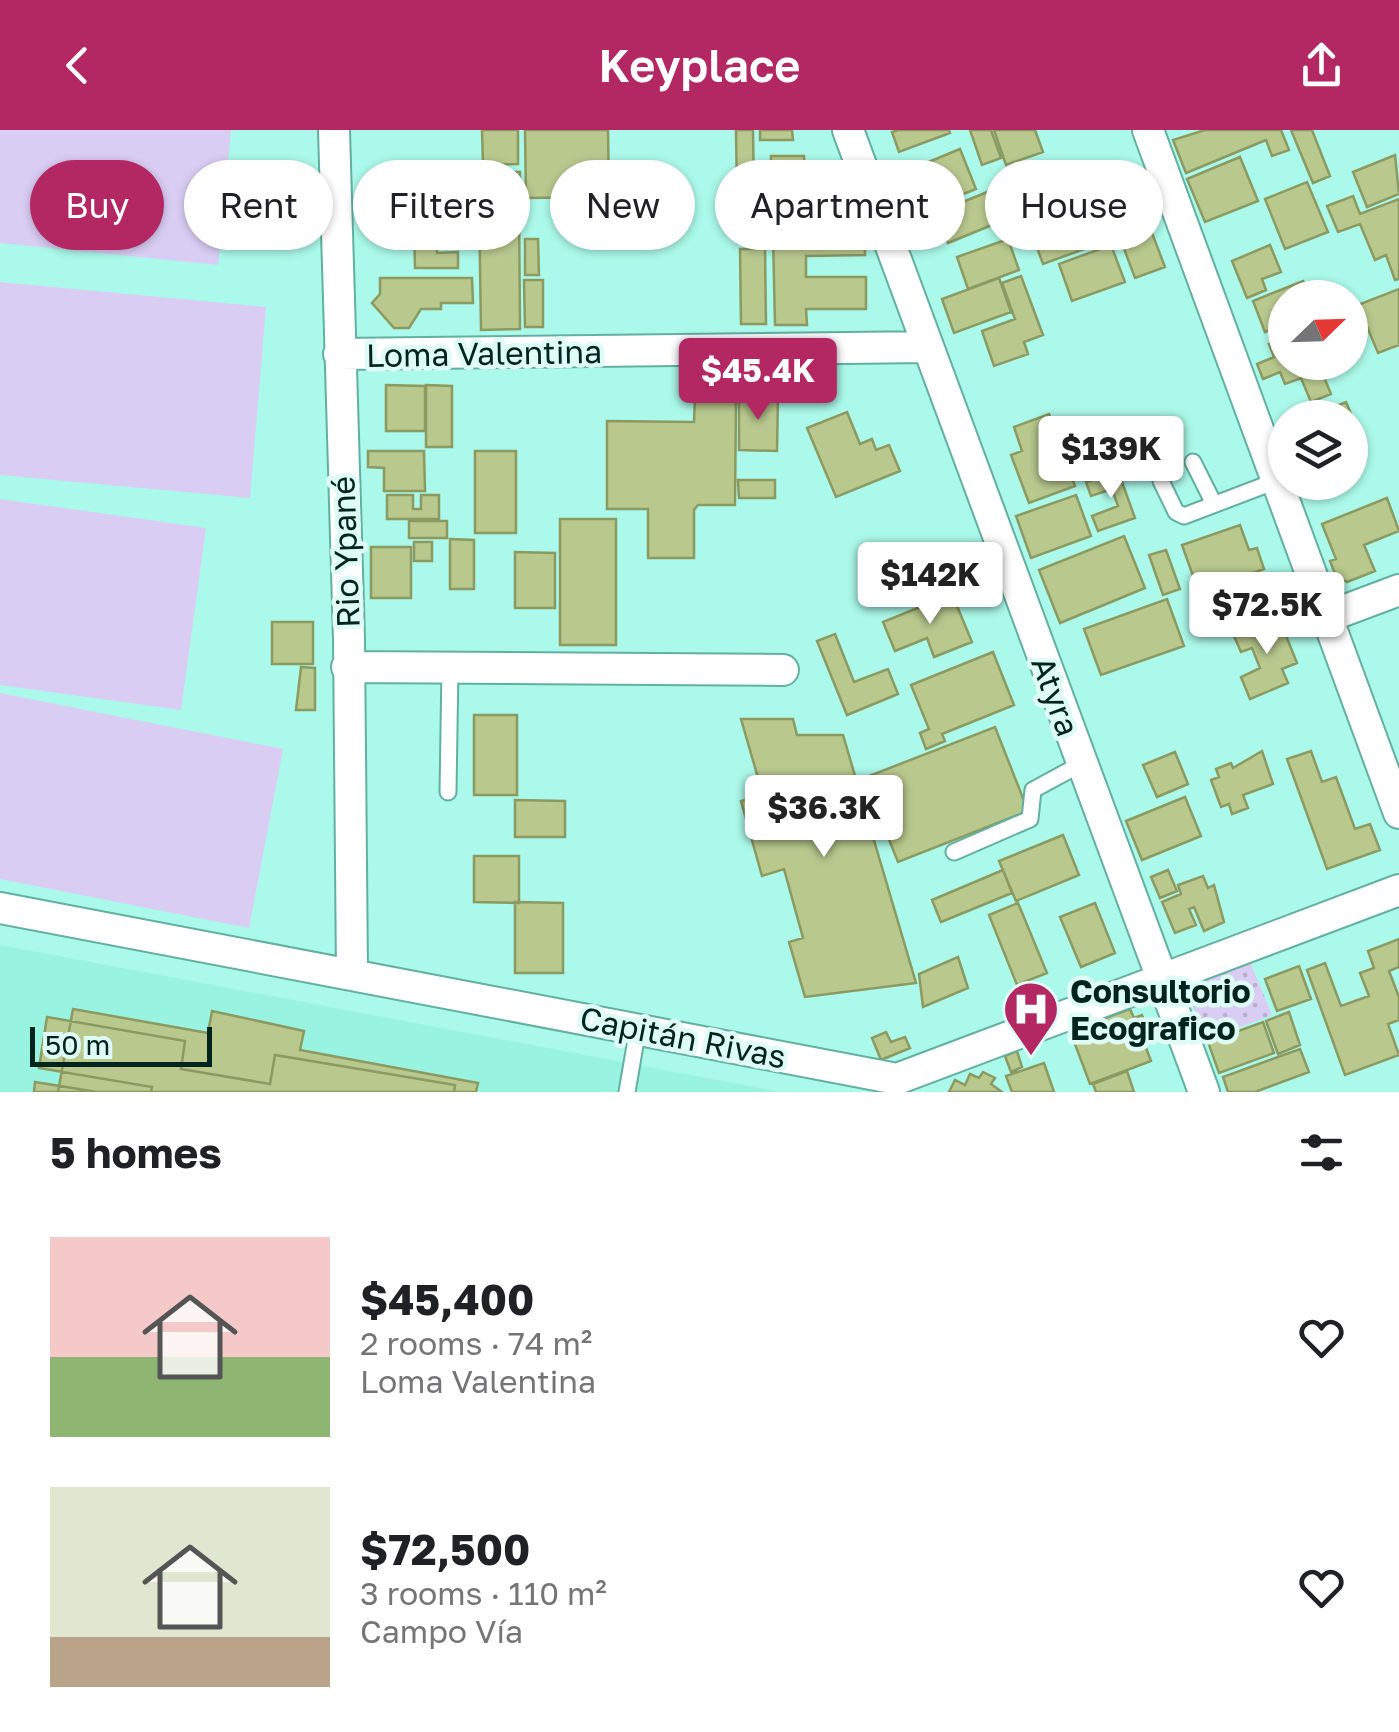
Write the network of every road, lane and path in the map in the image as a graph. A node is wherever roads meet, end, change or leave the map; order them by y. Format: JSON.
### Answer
{"nodes":[{"id":1,"x":334,"y":130,"type":"edge"},
{"id":2,"x":848,"y":130,"type":"edge"},
{"id":3,"x":1148,"y":130,"type":"edge"},
{"id":4,"x":928,"y":347,"type":"junction"},
{"id":5,"x":339,"y":354,"type":"junction"},
{"id":6,"x":1268,"y":458,"type":"edge"},
{"id":7,"x":1193,"y":462,"type":"dead end"},
{"id":8,"x":1160,"y":481,"type":"dead end"},
{"id":9,"x":1268,"y":483,"type":"edge"},
{"id":10,"x":1284,"y":500,"type":"edge"},
{"id":11,"x":1214,"y":504,"type":"junction"},
{"id":12,"x":1399,"y":590,"type":"edge"},
{"id":13,"x":1327,"y":616,"type":"junction"},
{"id":14,"x":347,"y":667,"type":"junction"},
{"id":15,"x":450,"y":667,"type":"junction"},
{"id":16,"x":783,"y":670,"type":"dead end"},
{"id":17,"x":1081,"y":764,"type":"junction"},
{"id":18,"x":448,"y":792,"type":"dead end"},
{"id":19,"x":1399,"y":813,"type":"edge"},
{"id":20,"x":954,"y":852,"type":"dead end"},
{"id":21,"x":1399,"y":890,"type":"edge"},
{"id":22,"x":0,"y":908,"type":"edge"},
{"id":23,"x":352,"y":974,"type":"junction"},
{"id":24,"x":1160,"y":980,"type":"junction"},
{"id":25,"x":638,"y":1028,"type":"junction"},
{"id":26,"x":900,"y":1086,"type":"edge"},
{"id":27,"x":626,"y":1092,"type":"edge"},
{"id":28,"x":1204,"y":1092,"type":"edge"}],
"edges":[{"from":1,"to":5,"type":"street","name":"Rio Ypané"},
{"from":2,"to":4,"type":"street","name":"Atyra"},
{"from":3,"to":6,"type":"street"},
{"from":4,"to":5,"type":"street","name":"Loma Valentina"},
{"from":4,"to":17,"type":"street","name":"Atyra"},
{"from":5,"to":14,"type":"street","name":"Rio Ypané"},
{"from":7,"to":11,"type":"lane"},
{"from":8,"to":11,"type":"lane"},
{"from":9,"to":11,"type":"lane"},
{"from":10,"to":13,"type":"street"},
{"from":12,"to":13,"type":"street"},
{"from":13,"to":19,"type":"street"},
{"from":14,"to":15,"type":"street"},
{"from":14,"to":23,"type":"street","name":"Rio Ypané"},
{"from":15,"to":16,"type":"street"},
{"from":15,"to":18,"type":"lane"},
{"from":17,"to":20,"type":"lane"},
{"from":17,"to":24,"type":"street","name":"Atyra"},
{"from":21,"to":24,"type":"street","name":"Capitán Rivas"},
{"from":22,"to":23,"type":"street","name":"Capitán Rivas"},
{"from":23,"to":25,"type":"street","name":"Capitán Rivas"},
{"from":24,"to":26,"type":"street","name":"Capitán Rivas"},
{"from":24,"to":28,"type":"street","name":"Atyra"},
{"from":25,"to":26,"type":"street","name":"Capitán Rivas"},
{"from":25,"to":27,"type":"lane"}]}
